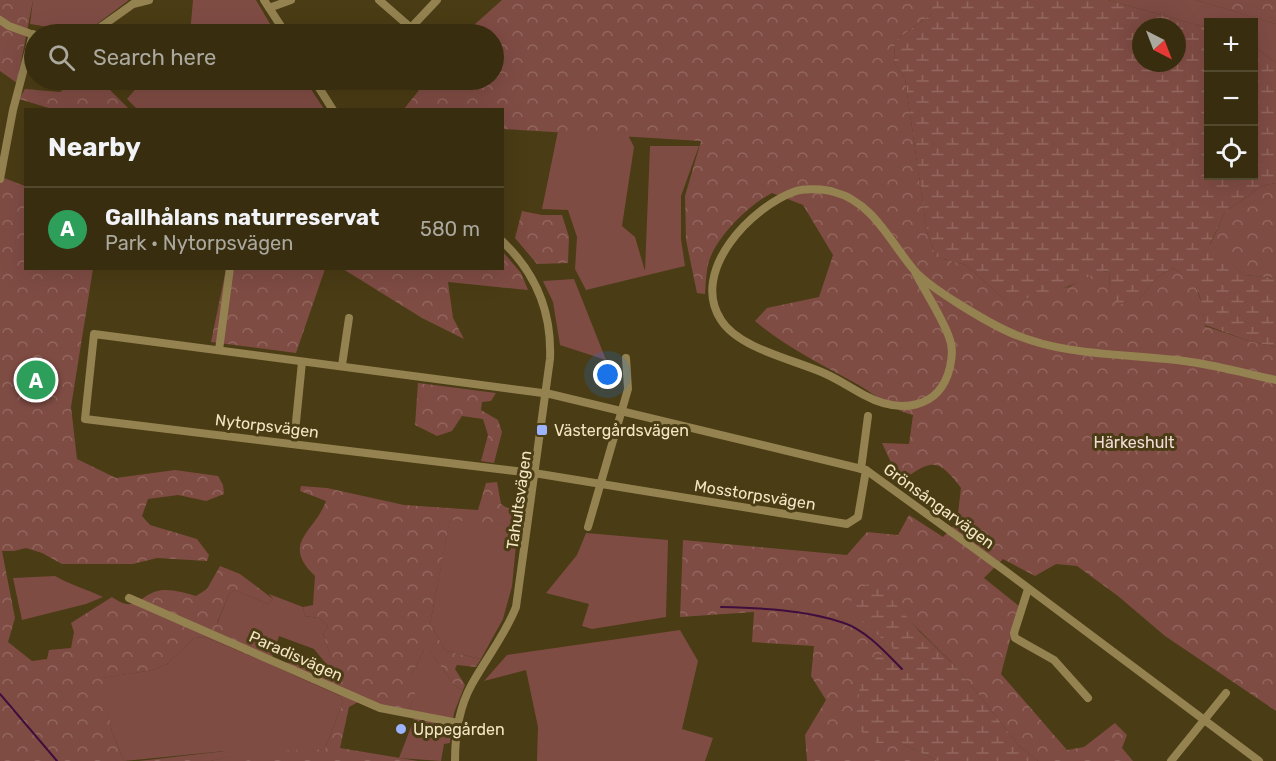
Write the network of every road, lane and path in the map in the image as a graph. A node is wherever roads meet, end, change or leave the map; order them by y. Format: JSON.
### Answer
{"nodes":[{"id":1,"x":149,"y":0,"type":"edge"},
{"id":2,"x":264,"y":0,"type":"edge"},
{"id":3,"x":291,"y":0,"type":"edge"},
{"id":4,"x":379,"y":0,"type":"edge"},
{"id":5,"x":437,"y":0,"type":"edge"},
{"id":6,"x":269,"y":8,"type":"junction"},
{"id":7,"x":0,"y":20,"type":"edge"},
{"id":8,"x":105,"y":24,"type":"edge"},
{"id":9,"x":279,"y":24,"type":"edge"},
{"id":10,"x":407,"y":24,"type":"edge"},
{"id":11,"x":414,"y":24,"type":"edge"},
{"id":12,"x":24,"y":31,"type":"edge"},
{"id":13,"x":24,"y":70,"type":"edge"},
{"id":14,"x":320,"y":90,"type":"edge"},
{"id":15,"x":332,"y":108,"type":"edge"},
{"id":16,"x":0,"y":179,"type":"edge"},
{"id":17,"x":504,"y":243,"type":"edge"},
{"id":18,"x":230,"y":270,"type":"edge"},
{"id":19,"x":915,"y":272,"type":"junction"},
{"id":20,"x":349,"y":318,"type":"dead end"},
{"id":21,"x":219,"y":350,"type":"junction"},
{"id":22,"x":626,"y":358,"type":"dead end"},
{"id":23,"x":302,"y":362,"type":"junction"},
{"id":24,"x":342,"y":365,"type":"junction"},
{"id":25,"x":1276,"y":380,"type":"edge"},
{"id":26,"x":546,"y":394,"type":"junction"},
{"id":27,"x":621,"y":409,"type":"junction"},
{"id":28,"x":868,"y":416,"type":"dead end"},
{"id":29,"x":294,"y":442,"type":"junction"},
{"id":30,"x":863,"y":470,"type":"junction"},
{"id":31,"x":533,"y":473,"type":"junction"},
{"id":32,"x":599,"y":484,"type":"junction"},
{"id":33,"x":588,"y":527,"type":"dead end"},
{"id":34,"x":1028,"y":589,"type":"junction"},
{"id":35,"x":129,"y":598,"type":"dead end"},
{"id":36,"x":1226,"y":693,"type":"dead end"},
{"id":37,"x":1088,"y":698,"type":"dead end"},
{"id":38,"x":1203,"y":720,"type":"junction"},
{"id":39,"x":458,"y":723,"type":"junction"},
{"id":40,"x":455,"y":761,"type":"edge"},
{"id":41,"x":1172,"y":761,"type":"edge"},
{"id":42,"x":1259,"y":761,"type":"edge"}],
"edges":[{"from":1,"to":8,"type":"street"},
{"from":2,"to":6,"type":"street"},
{"from":3,"to":6,"type":"street"},
{"from":4,"to":10,"type":"street"},
{"from":5,"to":11,"type":"street"},
{"from":6,"to":9,"type":"street"},
{"from":7,"to":12,"type":"street"},
{"from":13,"to":16,"type":"street"},
{"from":14,"to":15,"type":"street"},
{"from":17,"to":26,"type":"street","name":"Tahultsvägen"},
{"from":18,"to":21,"type":"street"},
{"from":19,"to":19,"type":"street"},
{"from":19,"to":25,"type":"street"},
{"from":20,"to":24,"type":"street"},
{"from":21,"to":23,"type":"street"},
{"from":21,"to":29,"type":"street","name":"Nytorpsvägen"},
{"from":22,"to":27,"type":"street"},
{"from":23,"to":24,"type":"street"},
{"from":23,"to":29,"type":"street"},
{"from":24,"to":26,"type":"street"},
{"from":26,"to":27,"type":"street","name":"Grönsångarvägen"},
{"from":26,"to":31,"type":"street","name":"Tahultsvägen"},
{"from":27,"to":30,"type":"street","name":"Grönsångarvägen"},
{"from":27,"to":32,"type":"street"},
{"from":28,"to":30,"type":"street","name":"Mosstorpsvägen"},
{"from":29,"to":31,"type":"street","name":"Nytorpsvägen"},
{"from":30,"to":32,"type":"street","name":"Mosstorpsvägen"},
{"from":30,"to":34,"type":"street","name":"Grönsångarvägen"},
{"from":31,"to":32,"type":"street","name":"Mosstorpsvägen"},
{"from":31,"to":39,"type":"street","name":"Tahultsvägen"},
{"from":32,"to":33,"type":"street"},
{"from":34,"to":37,"type":"street"},
{"from":34,"to":38,"type":"street","name":"Grönsångarvägen"},
{"from":35,"to":39,"type":"street","name":"Paradisvägen"},
{"from":36,"to":38,"type":"street"},
{"from":38,"to":41,"type":"street"},
{"from":38,"to":42,"type":"street","name":"Grönsångarvägen"},
{"from":39,"to":40,"type":"street","name":"Tahultsvägen"}]}
